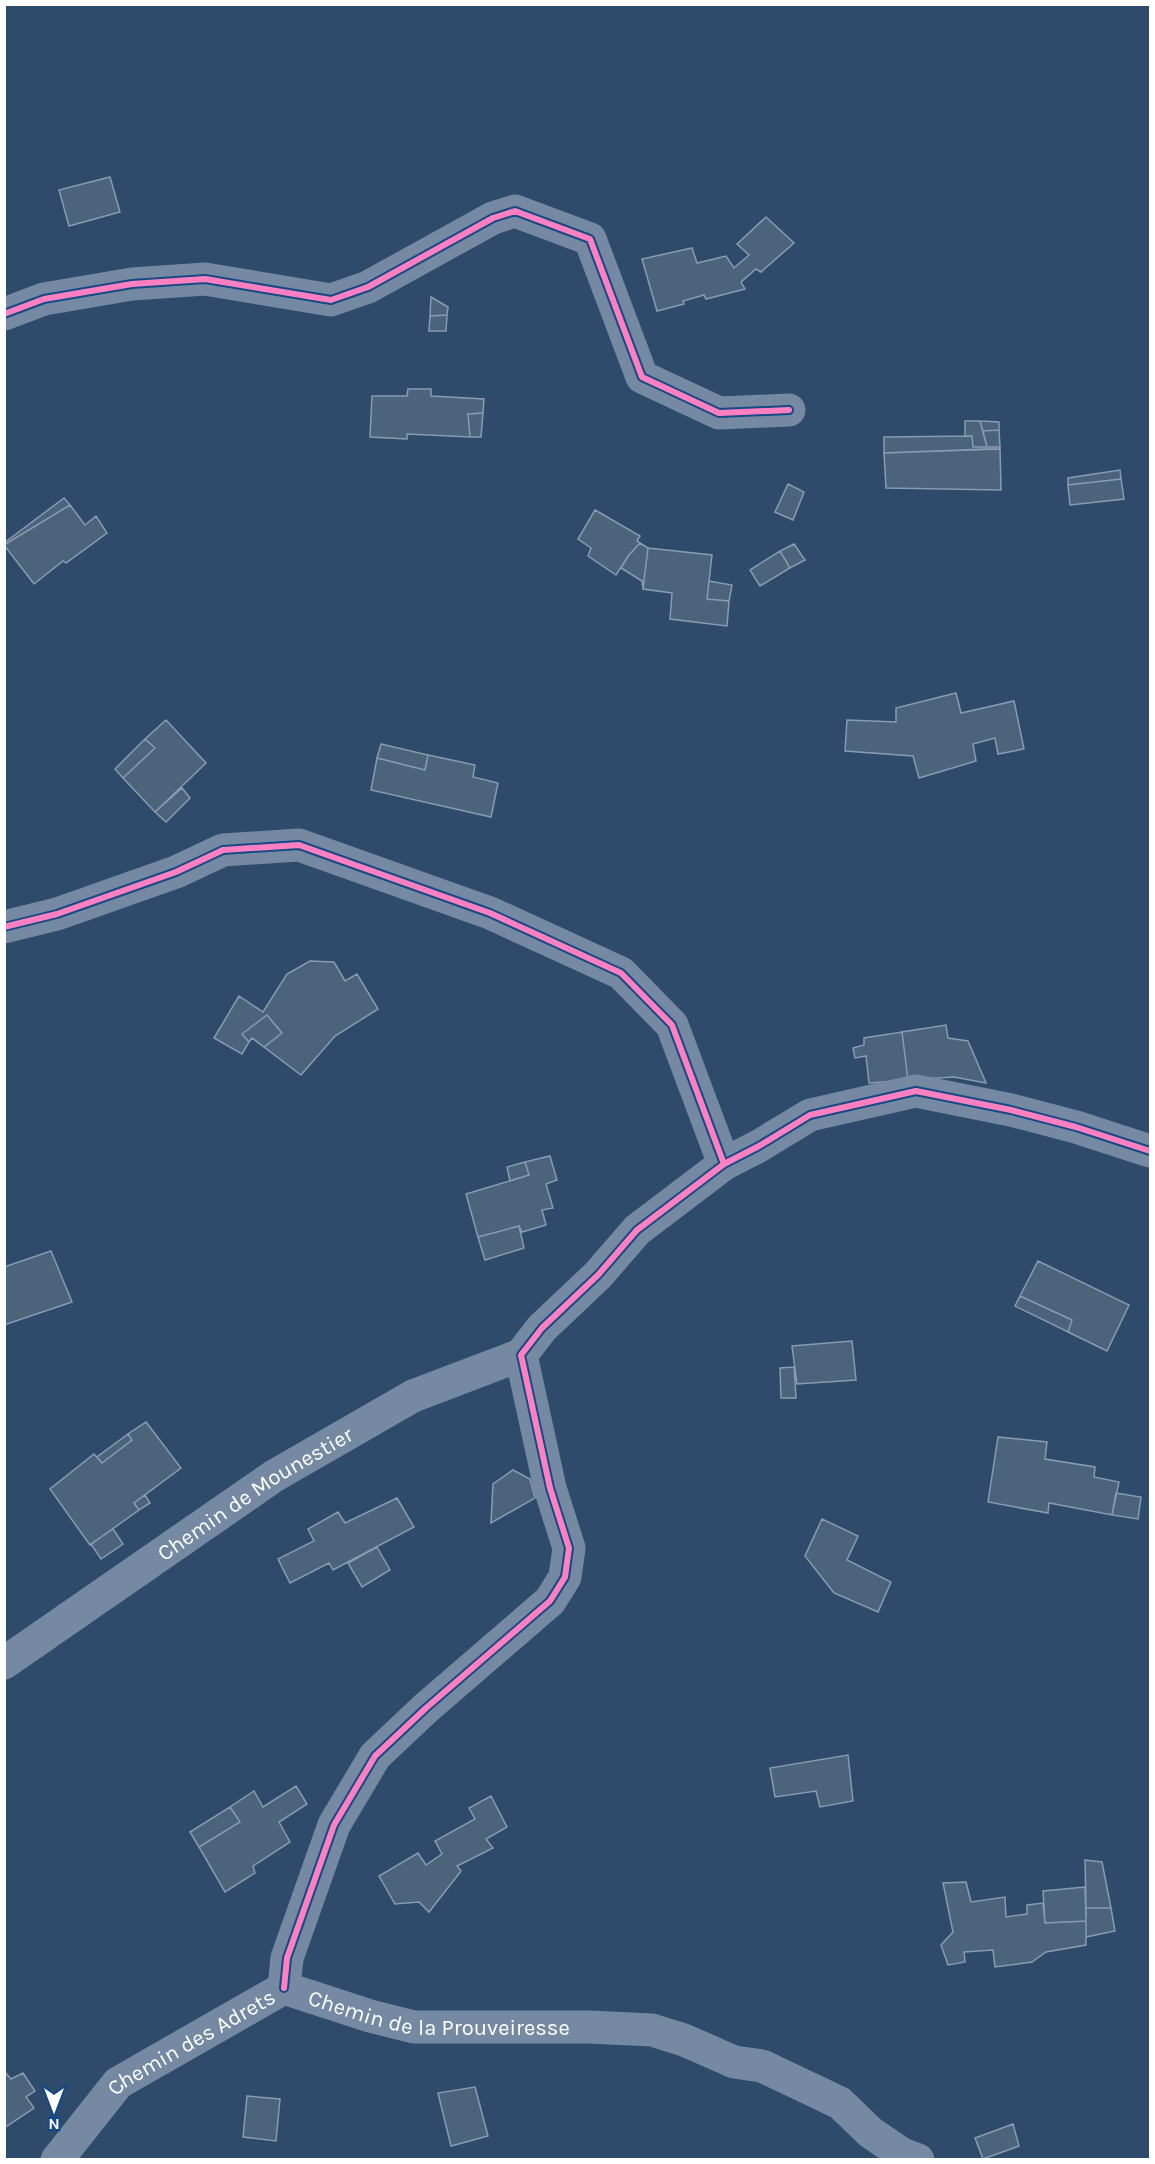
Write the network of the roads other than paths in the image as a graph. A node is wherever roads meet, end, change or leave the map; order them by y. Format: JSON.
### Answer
{"nodes":[{"id":1,"x":4,"y":314,"type":"edge"},
{"id":2,"x":789,"y":410,"type":"dead end"},
{"id":3,"x":4,"y":927,"type":"edge"},
{"id":4,"x":1150,"y":1151,"type":"edge"},
{"id":5,"x":724,"y":1164,"type":"junction"},
{"id":6,"x":521,"y":1355,"type":"junction"},
{"id":7,"x":4,"y":1663,"type":"edge"},
{"id":8,"x":284,"y":1988,"type":"junction"},
{"id":9,"x":57,"y":2160,"type":"edge"},
{"id":10,"x":918,"y":2160,"type":"edge"}],
"edges":[{"from":1,"to":2,"type":"street"},
{"from":3,"to":5,"type":"street"},
{"from":4,"to":5,"type":"street"},
{"from":5,"to":6,"type":"street"},
{"from":6,"to":7,"type":"street","name":"Chemin de Mounestier"},
{"from":6,"to":8,"type":"street","name":"Chemin de la Prouveiresse"},
{"from":8,"to":9,"type":"street","name":"Chemin des Adrets"},
{"from":8,"to":10,"type":"street","name":"Chemin de la Prouveiresse"}]}
